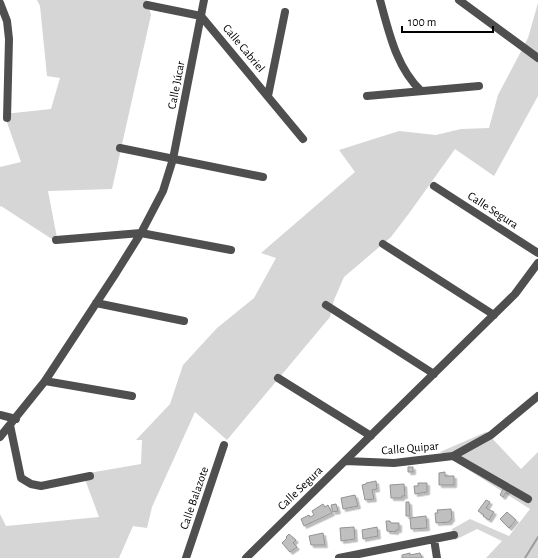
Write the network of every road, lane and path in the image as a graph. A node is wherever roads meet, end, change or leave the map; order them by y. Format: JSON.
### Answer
{"nodes":[{"id":1,"x":204,"y":0,"type":"edge"},
{"id":2,"x":380,"y":0,"type":"edge"},
{"id":3,"x":459,"y":0,"type":"edge"},
{"id":4,"x":0,"y":3,"type":"edge"},
{"id":5,"x":147,"y":5,"type":"dead end"},
{"id":6,"x":285,"y":12,"type":"dead end"},
{"id":7,"x":201,"y":16,"type":"junction"},
{"id":8,"x":538,"y":58,"type":"edge"},
{"id":9,"x":479,"y":86,"type":"dead end"},
{"id":10,"x":421,"y":91,"type":"junction"},
{"id":11,"x":268,"y":96,"type":"junction"},
{"id":12,"x":367,"y":96,"type":"dead end"},
{"id":13,"x":7,"y":118,"type":"dead end"},
{"id":14,"x":303,"y":139,"type":"dead end"},
{"id":15,"x":120,"y":148,"type":"dead end"},
{"id":16,"x":173,"y":159,"type":"junction"},
{"id":17,"x":264,"y":177,"type":"dead end"},
{"id":18,"x":434,"y":186,"type":"dead end"},
{"id":19,"x":142,"y":232,"type":"junction"},
{"id":20,"x":56,"y":240,"type":"dead end"},
{"id":21,"x":383,"y":244,"type":"dead end"},
{"id":22,"x":231,"y":250,"type":"dead end"},
{"id":23,"x":538,"y":253,"type":"edge"},
{"id":24,"x":538,"y":263,"type":"edge"},
{"id":25,"x":96,"y":303,"type":"junction"},
{"id":26,"x":326,"y":304,"type":"dead end"},
{"id":27,"x":494,"y":315,"type":"junction"},
{"id":28,"x":184,"y":321,"type":"dead end"},
{"id":29,"x":434,"y":374,"type":"junction"},
{"id":30,"x":278,"y":378,"type":"dead end"},
{"id":31,"x":45,"y":381,"type":"junction"},
{"id":32,"x":132,"y":396,"type":"dead end"},
{"id":33,"x":538,"y":396,"type":"edge"},
{"id":34,"x":0,"y":415,"type":"edge"},
{"id":35,"x":16,"y":418,"type":"junction"},
{"id":36,"x":10,"y":425,"type":"junction"},
{"id":37,"x":371,"y":436,"type":"junction"},
{"id":38,"x":0,"y":437,"type":"edge"},
{"id":39,"x":224,"y":445,"type":"dead end"},
{"id":40,"x":452,"y":456,"type":"junction"},
{"id":41,"x":345,"y":461,"type":"junction"},
{"id":42,"x":90,"y":476,"type":"dead end"},
{"id":43,"x":528,"y":500,"type":"dead end"},
{"id":44,"x":454,"y":535,"type":"dead end"},
{"id":45,"x":434,"y":539,"type":"junction"},
{"id":46,"x":186,"y":558,"type":"edge"},
{"id":47,"x":246,"y":558,"type":"edge"},
{"id":48,"x":343,"y":558,"type":"edge"},
{"id":49,"x":437,"y":558,"type":"edge"}],
"edges":[{"from":1,"to":7,"type":"street","name":"Calle Júcar"},
{"from":2,"to":10,"type":"street"},
{"from":3,"to":8,"type":"street"},
{"from":4,"to":13,"type":"street"},
{"from":5,"to":7,"type":"street"},
{"from":6,"to":11,"type":"street","name":"Calle Cabriel"},
{"from":7,"to":11,"type":"street","name":"Calle Cabriel"},
{"from":7,"to":16,"type":"street","name":"Calle Júcar"},
{"from":9,"to":10,"type":"street"},
{"from":10,"to":12,"type":"street"},
{"from":11,"to":14,"type":"street","name":"Calle Cabriel"},
{"from":15,"to":16,"type":"street"},
{"from":16,"to":17,"type":"street"},
{"from":16,"to":19,"type":"street","name":"Calle Júcar"},
{"from":18,"to":23,"type":"street","name":"Calle Segura"},
{"from":19,"to":20,"type":"street"},
{"from":19,"to":22,"type":"street"},
{"from":19,"to":25,"type":"street","name":"Calle Júcar"},
{"from":21,"to":27,"type":"street"},
{"from":24,"to":27,"type":"street","name":"Calle Segura"},
{"from":25,"to":28,"type":"street"},
{"from":25,"to":31,"type":"street","name":"Calle Júcar"},
{"from":26,"to":29,"type":"street"},
{"from":27,"to":29,"type":"street","name":"Calle Segura"},
{"from":29,"to":37,"type":"street","name":"Calle Segura"},
{"from":30,"to":37,"type":"street"},
{"from":31,"to":32,"type":"street"},
{"from":31,"to":35,"type":"street","name":"Calle Júcar"},
{"from":33,"to":40,"type":"street","name":"Calle Quipar"},
{"from":34,"to":35,"type":"street"},
{"from":35,"to":36,"type":"street","name":"Calle Júcar"},
{"from":36,"to":38,"type":"street","name":"Calle Júcar"},
{"from":36,"to":42,"type":"street"},
{"from":37,"to":41,"type":"street","name":"Calle Segura"},
{"from":39,"to":46,"type":"street","name":"Calle Balazote"},
{"from":40,"to":41,"type":"street","name":"Calle Quipar"},
{"from":40,"to":43,"type":"street","name":"Calle Quipar"},
{"from":41,"to":47,"type":"street","name":"Calle Segura"},
{"from":44,"to":45,"type":"street"},
{"from":45,"to":48,"type":"street"},
{"from":45,"to":49,"type":"street"}]}
